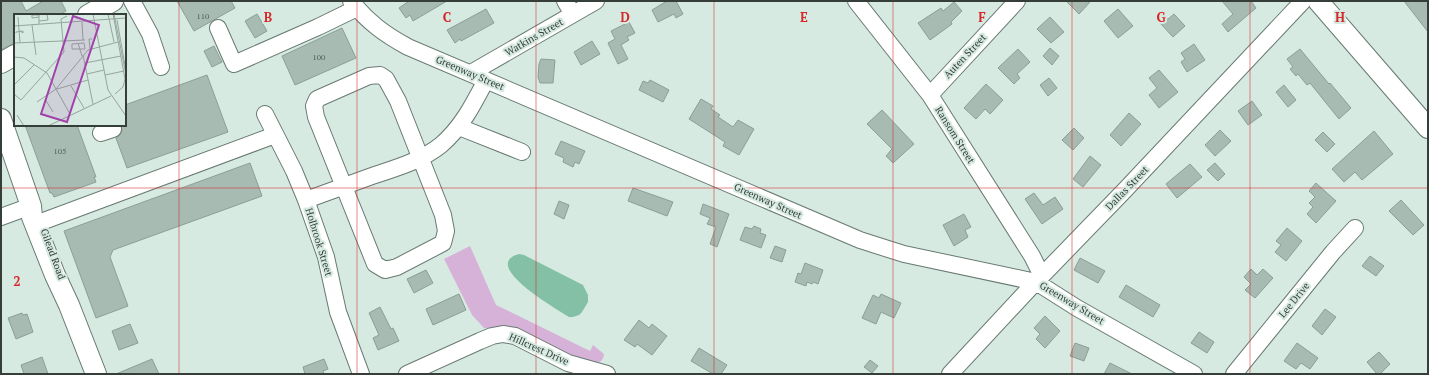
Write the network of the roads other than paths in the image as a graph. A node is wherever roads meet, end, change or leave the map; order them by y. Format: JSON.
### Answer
{"nodes":[{"id":1,"x":113,"y":1,"type":"edge"},
{"id":2,"x":132,"y":1,"type":"edge"},
{"id":3,"x":596,"y":1,"type":"edge"},
{"id":4,"x":856,"y":1,"type":"edge"},
{"id":5,"x":1018,"y":1,"type":"edge"},
{"id":6,"x":1303,"y":1,"type":"edge"},
{"id":7,"x":1318,"y":1,"type":"edge"},
{"id":8,"x":354,"y":4,"type":"edge"},
{"id":9,"x":569,"y":8,"type":"edge"},
{"id":10,"x":90,"y":14,"type":"edge"},
{"id":11,"x":218,"y":28,"type":"dead end"},
{"id":12,"x":14,"y":56,"type":"edge"},
{"id":13,"x":1,"y":63,"type":"edge"},
{"id":14,"x":161,"y":67,"type":"dead end"},
{"id":15,"x":471,"y":73,"type":"junction"},
{"id":16,"x":486,"y":80,"type":"junction"},
{"id":17,"x":930,"y":95,"type":"junction"},
{"id":18,"x":264,"y":114,"type":"dead end"},
{"id":19,"x":1,"y":118,"type":"edge"},
{"id":20,"x":459,"y":127,"type":"junction"},
{"id":21,"x":1428,"y":128,"type":"edge"},
{"id":22,"x":275,"y":135,"type":"junction"},
{"id":23,"x":522,"y":152,"type":"dead end"},
{"id":24,"x":421,"y":158,"type":"junction"},
{"id":25,"x":344,"y":186,"type":"junction"},
{"id":26,"x":306,"y":200,"type":"junction"},
{"id":27,"x":36,"y":214,"type":"junction"},
{"id":28,"x":1,"y":217,"type":"edge"},
{"id":29,"x":1355,"y":228,"type":"dead end"},
{"id":30,"x":1039,"y":279,"type":"junction"},
{"id":31,"x":96,"y":374,"type":"edge"},
{"id":32,"x":361,"y":374,"type":"edge"},
{"id":33,"x":407,"y":374,"type":"edge"},
{"id":34,"x":607,"y":374,"type":"edge"},
{"id":35,"x":950,"y":374,"type":"edge"},
{"id":36,"x":1194,"y":374,"type":"edge"},
{"id":37,"x":1234,"y":374,"type":"edge"}],
"edges":[{"from":1,"to":10,"type":"main road"},
{"from":2,"to":14,"type":"street"},
{"from":3,"to":9,"type":"street","name":"Watkins Street"},
{"from":4,"to":17,"type":"street","name":"Ransom Street"},
{"from":5,"to":17,"type":"street","name":"Auten Street"},
{"from":6,"to":30,"type":"street","name":"Dallas Street"},
{"from":7,"to":21,"type":"main road"},
{"from":8,"to":11,"type":"street"},
{"from":8,"to":15,"type":"street","name":"Greenway Street"},
{"from":9,"to":15,"type":"street","name":"Watkins Street"},
{"from":12,"to":13,"type":"main road"},
{"from":15,"to":16,"type":"street","name":"Greenway Street"},
{"from":16,"to":20,"type":"street"},
{"from":16,"to":30,"type":"street","name":"Greenway Street"},
{"from":17,"to":30,"type":"street","name":"Ransom Street"},
{"from":18,"to":22,"type":"street","name":"Holbrook Street"},
{"from":19,"to":27,"type":"main road","name":"Gilead Road"},
{"from":20,"to":23,"type":"street"},
{"from":20,"to":24,"type":"street"},
{"from":22,"to":26,"type":"street","name":"Holbrook Street"},
{"from":22,"to":27,"type":"street"},
{"from":24,"to":25,"type":"street"},
{"from":24,"to":25,"type":"street"},
{"from":24,"to":25,"type":"street"},
{"from":25,"to":26,"type":"street"},
{"from":26,"to":32,"type":"street","name":"Holbrook Street"},
{"from":27,"to":28,"type":"street"},
{"from":27,"to":31,"type":"main road","name":"Gilead Road"},
{"from":29,"to":37,"type":"street","name":"Lee Drive"},
{"from":30,"to":35,"type":"street","name":"Dallas Street"},
{"from":30,"to":36,"type":"street","name":"Greenway Street"},
{"from":33,"to":34,"type":"street","name":"Hillcrest Drive"}]}
